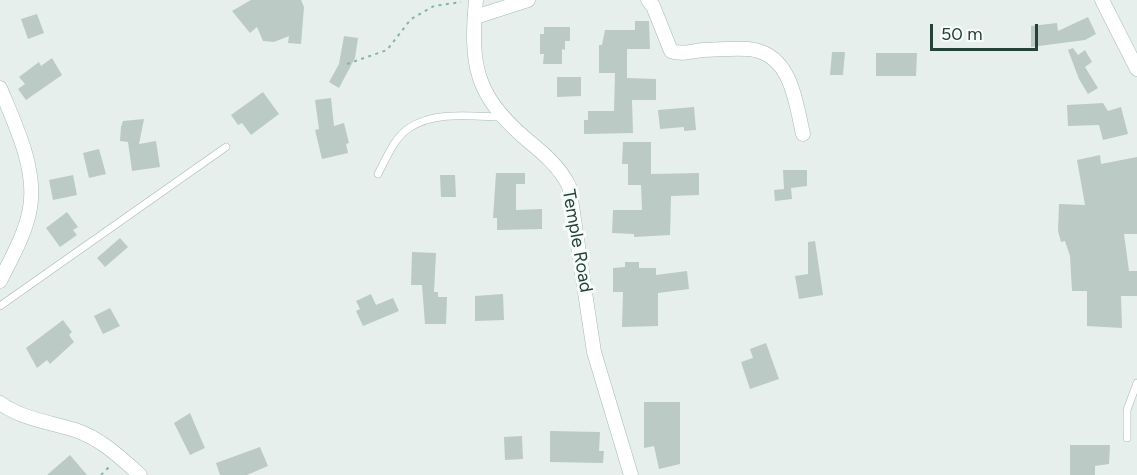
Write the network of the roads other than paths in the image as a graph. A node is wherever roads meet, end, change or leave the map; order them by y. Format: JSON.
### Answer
{"nodes":[{"id":1,"x":528,"y":0,"type":"edge"},
{"id":2,"x":648,"y":0,"type":"edge"},
{"id":3,"x":1102,"y":0,"type":"edge"},
{"id":4,"x":470,"y":1,"type":"edge"},
{"id":5,"x":475,"y":17,"type":"junction"},
{"id":6,"x":1137,"y":69,"type":"edge"},
{"id":7,"x":0,"y":88,"type":"edge"},
{"id":8,"x":500,"y":117,"type":"junction"},
{"id":9,"x":803,"y":134,"type":"dead end"},
{"id":10,"x":226,"y":147,"type":"dead end"},
{"id":11,"x":378,"y":174,"type":"dead end"},
{"id":12,"x":0,"y":281,"type":"edge"},
{"id":13,"x":0,"y":306,"type":"edge"},
{"id":14,"x":1137,"y":383,"type":"edge"},
{"id":15,"x":0,"y":404,"type":"edge"},
{"id":16,"x":1127,"y":438,"type":"dead end"},
{"id":17,"x":140,"y":475,"type":"edge"},
{"id":18,"x":631,"y":475,"type":"edge"}],
"edges":[{"from":1,"to":5,"type":"street"},
{"from":2,"to":9,"type":"street"},
{"from":3,"to":6,"type":"street"},
{"from":4,"to":5,"type":"street","name":"Temple Road"},
{"from":5,"to":8,"type":"street","name":"Temple Road"},
{"from":7,"to":12,"type":"street"},
{"from":8,"to":11,"type":"lane"},
{"from":8,"to":18,"type":"street","name":"Temple Road"},
{"from":10,"to":13,"type":"lane"},
{"from":14,"to":16,"type":"lane"},
{"from":15,"to":17,"type":"street"}]}
